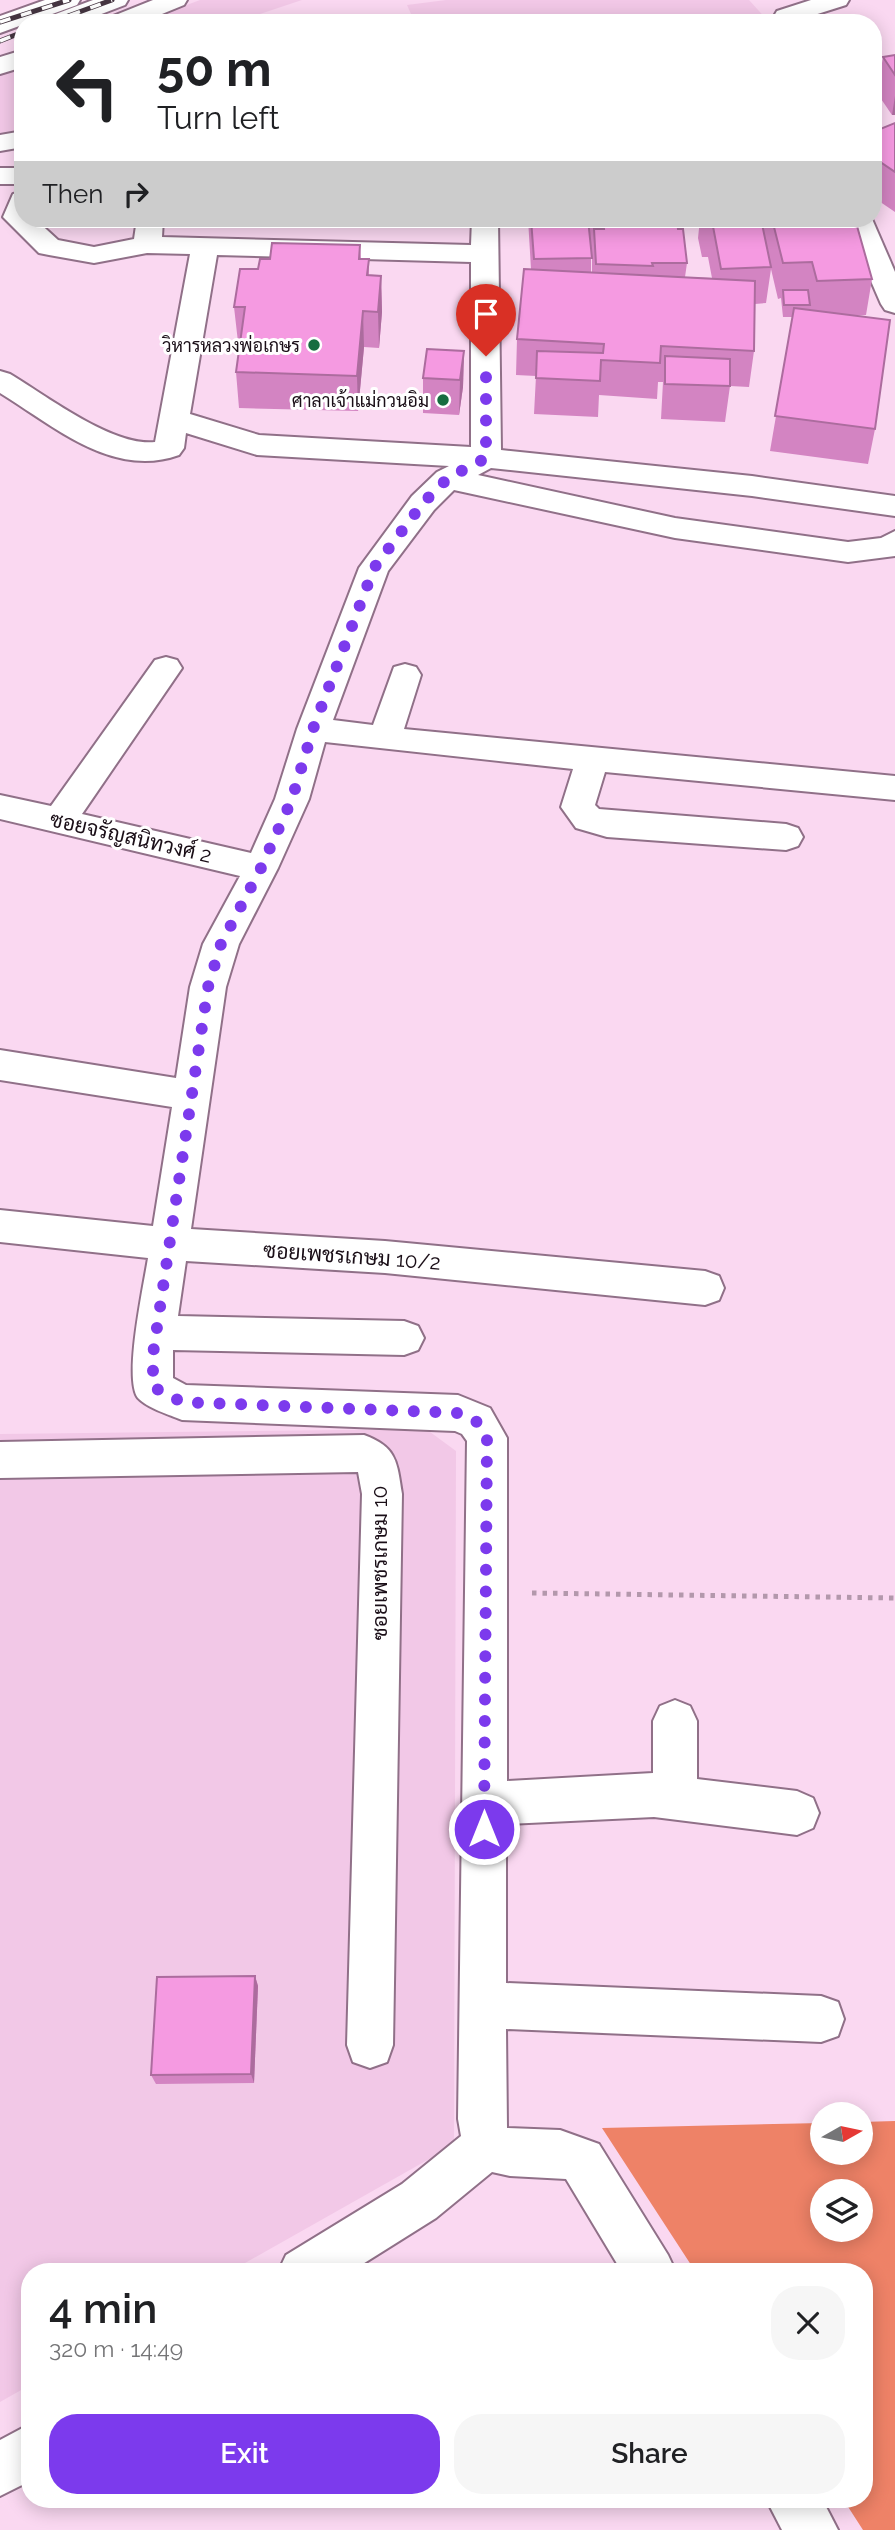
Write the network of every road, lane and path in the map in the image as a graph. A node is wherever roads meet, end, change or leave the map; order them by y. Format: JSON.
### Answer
{"nodes":[{"id":1,"x":21,"y":0,"type":"edge"},
{"id":2,"x":68,"y":0,"type":"edge"},
{"id":3,"x":116,"y":0,"type":"edge"},
{"id":4,"x":175,"y":0,"type":"edge"},
{"id":5,"x":837,"y":0,"type":"edge"},
{"id":6,"x":0,"y":7,"type":"edge"},
{"id":7,"x":783,"y":13,"type":"edge"},
{"id":8,"x":30,"y":14,"type":"edge"},
{"id":9,"x":78,"y":14,"type":"edge"},
{"id":10,"x":140,"y":14,"type":"edge"},
{"id":11,"x":29,"y":228,"type":"edge"},
{"id":12,"x":485,"y":228,"type":"edge"},
{"id":13,"x":862,"y":228,"type":"edge"},
{"id":14,"x":148,"y":232,"type":"edge"},
{"id":15,"x":205,"y":246,"type":"junction"},
{"id":16,"x":486,"y":254,"type":"junction"},
{"id":17,"x":895,"y":304,"type":"edge"},
{"id":18,"x":0,"y":380,"type":"edge"},
{"id":19,"x":174,"y":419,"type":"junction"},
{"id":20,"x":486,"y":458,"type":"junction"},
{"id":21,"x":448,"y":478,"type":"junction"},
{"id":22,"x":895,"y":506,"type":"edge"},
{"id":23,"x":895,"y":541,"type":"edge"},
{"id":24,"x":166,"y":668,"type":"dead end"},
{"id":25,"x":405,"y":675,"type":"dead end"},
{"id":26,"x":313,"y":729,"type":"junction"},
{"id":27,"x":385,"y":739,"type":"junction"},
{"id":28,"x":592,"y":760,"type":"junction"},
{"id":29,"x":895,"y":788,"type":"edge"},
{"id":30,"x":0,"y":807,"type":"edge"},
{"id":31,"x":59,"y":821,"type":"junction"},
{"id":32,"x":786,"y":837,"type":"dead end"},
{"id":33,"x":261,"y":868,"type":"junction"},
{"id":34,"x":0,"y":1065,"type":"edge"},
{"id":35,"x":191,"y":1095,"type":"junction"},
{"id":36,"x":0,"y":1226,"type":"edge"},
{"id":37,"x":168,"y":1244,"type":"junction"},
{"id":38,"x":705,"y":1287,"type":"dead end"},
{"id":39,"x":156,"y":1333,"type":"junction"},
{"id":40,"x":404,"y":1338,"type":"dead end"},
{"id":41,"x":0,"y":1460,"type":"edge"},
{"id":42,"x":486,"y":1592,"type":"junction"},
{"id":43,"x":895,"y":1598,"type":"edge"},
{"id":44,"x":675,"y":1721,"type":"dead end"},
{"id":45,"x":675,"y":1798,"type":"junction"},
{"id":46,"x":484,"y":1804,"type":"junction"},
{"id":47,"x":797,"y":1813,"type":"dead end"},
{"id":48,"x":483,"y":2005,"type":"junction"},
{"id":49,"x":821,"y":2019,"type":"dead end"},
{"id":50,"x":370,"y":2045,"type":"dead end"},
{"id":51,"x":486,"y":2147,"type":"junction"},
{"id":52,"x":318,"y":2263,"type":"edge"},
{"id":53,"x":645,"y":2263,"type":"edge"},
{"id":54,"x":21,"y":2456,"type":"edge"},
{"id":55,"x":0,"y":2470,"type":"edge"},
{"id":56,"x":798,"y":2508,"type":"edge"},
{"id":57,"x":812,"y":2530,"type":"edge"}],
"edges":[{"from":1,"to":6,"type":"street"},
{"from":2,"to":8,"type":"street"},
{"from":3,"to":9,"type":"street"},
{"from":4,"to":10,"type":"street"},
{"from":5,"to":7,"type":"street"},
{"from":11,"to":14,"type":"street"},
{"from":12,"to":16,"type":"street"},
{"from":13,"to":17,"type":"street"},
{"from":14,"to":15,"type":"street"},
{"from":15,"to":16,"type":"street"},
{"from":15,"to":19,"type":"street"},
{"from":16,"to":20,"type":"street"},
{"from":18,"to":19,"type":"street"},
{"from":19,"to":20,"type":"street"},
{"from":20,"to":21,"type":"street"},
{"from":20,"to":22,"type":"street"},
{"from":21,"to":23,"type":"street"},
{"from":21,"to":26,"type":"street"},
{"from":24,"to":31,"type":"street"},
{"from":25,"to":27,"type":"street"},
{"from":26,"to":27,"type":"street"},
{"from":26,"to":33,"type":"street"},
{"from":27,"to":28,"type":"street"},
{"from":28,"to":29,"type":"street"},
{"from":28,"to":32,"type":"street"},
{"from":30,"to":31,"type":"street","name":"ซอยจรัญสนิทวงศ์ 2"},
{"from":31,"to":33,"type":"street","name":"ซอยจรัญสนิทวงศ์ 2"},
{"from":33,"to":35,"type":"street"},
{"from":34,"to":35,"type":"street"},
{"from":35,"to":37,"type":"street"},
{"from":36,"to":37,"type":"street","name":"ซอยเพชรเกษม 10/2"},
{"from":37,"to":38,"type":"street","name":"ซอยเพชรเกษม 10/2"},
{"from":37,"to":39,"type":"street"},
{"from":39,"to":40,"type":"street"},
{"from":39,"to":42,"type":"street"},
{"from":41,"to":50,"type":"street","name":"ซอยเพชรเกษม 10"},
{"from":42,"to":43,"type":"path"},
{"from":42,"to":46,"type":"street"},
{"from":44,"to":45,"type":"street"},
{"from":45,"to":46,"type":"street"},
{"from":45,"to":47,"type":"street"},
{"from":46,"to":48,"type":"street"},
{"from":48,"to":49,"type":"street"},
{"from":48,"to":51,"type":"street"},
{"from":51,"to":52,"type":"street"},
{"from":51,"to":53,"type":"street"},
{"from":54,"to":55,"type":"street"},
{"from":56,"to":57,"type":"street"}]}
